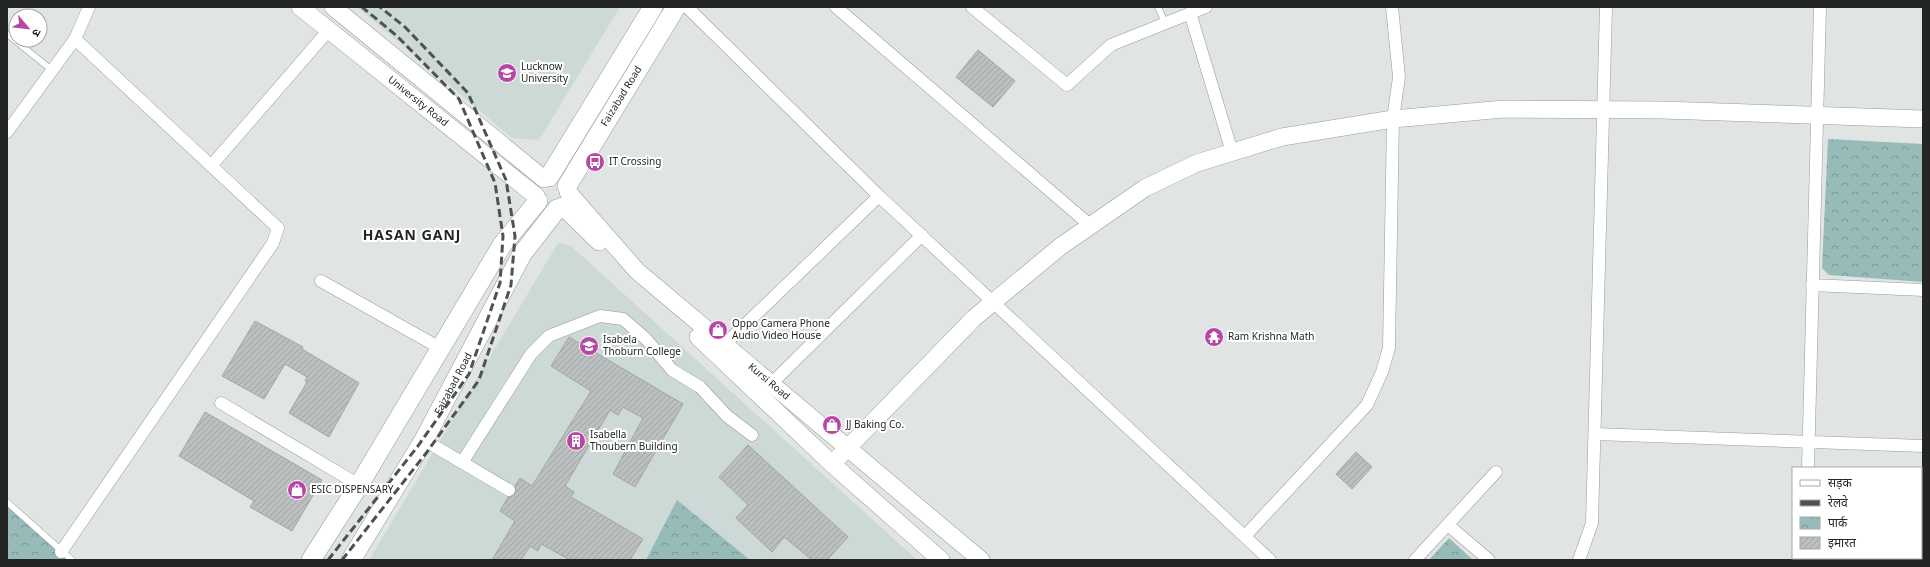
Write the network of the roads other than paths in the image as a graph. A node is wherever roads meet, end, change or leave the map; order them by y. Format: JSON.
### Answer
{"nodes":[{"id":1,"x":89,"y":7,"type":"edge"},
{"id":2,"x":300,"y":7,"type":"edge"},
{"id":3,"x":333,"y":7,"type":"edge"},
{"id":4,"x":653,"y":7,"type":"edge"},
{"id":5,"x":676,"y":7,"type":"edge"},
{"id":6,"x":687,"y":7,"type":"edge"},
{"id":7,"x":836,"y":7,"type":"edge"},
{"id":8,"x":972,"y":7,"type":"edge"},
{"id":9,"x":1158,"y":7,"type":"edge"},
{"id":10,"x":1206,"y":7,"type":"edge"},
{"id":11,"x":1392,"y":7,"type":"edge"},
{"id":12,"x":1606,"y":7,"type":"edge"},
{"id":13,"x":1820,"y":7,"type":"edge"},
{"id":14,"x":1190,"y":14,"type":"junction"},
{"id":15,"x":1165,"y":24,"type":"junction"},
{"id":16,"x":328,"y":30,"type":"junction"},
{"id":17,"x":7,"y":34,"type":"edge"},
{"id":18,"x":75,"y":39,"type":"junction"},
{"id":19,"x":53,"y":71,"type":"junction"},
{"id":20,"x":1604,"y":110,"type":"junction"},
{"id":21,"x":1816,"y":115,"type":"junction"},
{"id":22,"x":1923,"y":119,"type":"edge"},
{"id":23,"x":1393,"y":120,"type":"junction"},
{"id":24,"x":7,"y":132,"type":"edge"},
{"id":25,"x":1232,"y":152,"type":"junction"},
{"id":26,"x":211,"y":166,"type":"junction"},
{"id":27,"x":547,"y":178,"type":"junction"},
{"id":28,"x":879,"y":196,"type":"junction"},
{"id":29,"x":564,"y":198,"type":"junction"},
{"id":30,"x":537,"y":199,"type":"junction"},
{"id":31,"x":1091,"y":226,"type":"junction"},
{"id":32,"x":922,"y":235,"type":"junction"},
{"id":33,"x":321,"y":281,"type":"dead end"},
{"id":34,"x":1812,"y":285,"type":"junction"},
{"id":35,"x":1923,"y":290,"type":"edge"},
{"id":36,"x":994,"y":301,"type":"junction"},
{"id":37,"x":724,"y":345,"type":"junction"},
{"id":38,"x":440,"y":348,"type":"junction"},
{"id":39,"x":770,"y":384,"type":"junction"},
{"id":40,"x":221,"y":403,"type":"dead end"},
{"id":41,"x":1595,"y":434,"type":"junction"},
{"id":42,"x":752,"y":435,"type":"dead end"},
{"id":43,"x":424,"y":440,"type":"junction"},
{"id":44,"x":1808,"y":440,"type":"junction"},
{"id":45,"x":1923,"y":446,"type":"edge"},
{"id":46,"x":847,"y":448,"type":"junction"},
{"id":47,"x":462,"y":461,"type":"junction"},
{"id":48,"x":832,"y":464,"type":"junction"},
{"id":49,"x":1808,"y":467,"type":"edge"},
{"id":50,"x":1496,"y":472,"type":"dead end"},
{"id":51,"x":359,"y":485,"type":"junction"},
{"id":52,"x":510,"y":490,"type":"dead end"},
{"id":53,"x":7,"y":502,"type":"edge"},
{"id":54,"x":1448,"y":525,"type":"junction"},
{"id":55,"x":1245,"y":536,"type":"junction"},
{"id":56,"x":61,"y":552,"type":"junction"},
{"id":57,"x":72,"y":560,"type":"edge"},
{"id":58,"x":311,"y":560,"type":"edge"},
{"id":59,"x":351,"y":560,"type":"edge"},
{"id":60,"x":941,"y":560,"type":"edge"},
{"id":61,"x":981,"y":560,"type":"edge"},
{"id":62,"x":1270,"y":560,"type":"edge"},
{"id":63,"x":1415,"y":560,"type":"edge"},
{"id":64,"x":1489,"y":560,"type":"edge"},
{"id":65,"x":1578,"y":560,"type":"edge"}],
"edges":[{"from":1,"to":18,"type":"street"},
{"from":2,"to":16,"type":"main road","name":"University Road"},
{"from":3,"to":27,"type":"main road","name":"University Road"},
{"from":4,"to":27,"type":"main road","name":"Faizabad Road"},
{"from":5,"to":29,"type":"main road","name":"Faizabad Road"},
{"from":6,"to":28,"type":"street"},
{"from":7,"to":31,"type":"street"},
{"from":8,"to":15,"type":"street"},
{"from":9,"to":15,"type":"lane"},
{"from":10,"to":14,"type":"street"},
{"from":11,"to":23,"type":"street"},
{"from":12,"to":20,"type":"street"},
{"from":13,"to":21,"type":"street"},
{"from":14,"to":15,"type":"street"},
{"from":14,"to":25,"type":"street"},
{"from":16,"to":26,"type":"street"},
{"from":16,"to":30,"type":"main road","name":"University Road"},
{"from":17,"to":19,"type":"lane"},
{"from":18,"to":19,"type":"street"},
{"from":18,"to":26,"type":"street"},
{"from":19,"to":24,"type":"street"},
{"from":20,"to":21,"type":"main road"},
{"from":20,"to":23,"type":"main road"},
{"from":20,"to":41,"type":"street"},
{"from":21,"to":22,"type":"main road"},
{"from":21,"to":34,"type":"street"},
{"from":23,"to":25,"type":"main road"},
{"from":23,"to":55,"type":"street"},
{"from":25,"to":31,"type":"main road"},
{"from":26,"to":56,"type":"street"},
{"from":27,"to":29,"type":"main road"},
{"from":27,"to":30,"type":"main road"},
{"from":28,"to":32,"type":"street"},
{"from":28,"to":37,"type":"street"},
{"from":29,"to":30,"type":"main road"},
{"from":29,"to":37,"type":"main road","name":"Kursi Road"},
{"from":29,"to":43,"type":"main road","name":"Faizabad Road"},
{"from":29,"to":48,"type":"main road","name":"Kursi Road"},
{"from":30,"to":38,"type":"main road"},
{"from":31,"to":36,"type":"main road"},
{"from":32,"to":36,"type":"street"},
{"from":32,"to":39,"type":"street"},
{"from":33,"to":38,"type":"street"},
{"from":34,"to":35,"type":"street"},
{"from":34,"to":44,"type":"street"},
{"from":36,"to":46,"type":"main road"},
{"from":36,"to":55,"type":"street"},
{"from":37,"to":39,"type":"main road","name":"Kursi Road"},
{"from":38,"to":51,"type":"main road"},
{"from":39,"to":46,"type":"main road","name":"Kursi Road"},
{"from":40,"to":51,"type":"street"},
{"from":41,"to":44,"type":"street"},
{"from":41,"to":65,"type":"street"},
{"from":42,"to":47,"type":"street"},
{"from":43,"to":47,"type":"street"},
{"from":43,"to":59,"type":"main road","name":"Faizabad Road"},
{"from":44,"to":45,"type":"street"},
{"from":44,"to":49,"type":"street"},
{"from":46,"to":48,"type":"main road"},
{"from":46,"to":61,"type":"main road","name":"Kursi Road"},
{"from":47,"to":52,"type":"street"},
{"from":48,"to":60,"type":"main road","name":"Kursi Road"},
{"from":50,"to":54,"type":"street"},
{"from":51,"to":58,"type":"main road"},
{"from":53,"to":56,"type":"lane"},
{"from":54,"to":63,"type":"street"},
{"from":54,"to":64,"type":"street"},
{"from":55,"to":62,"type":"street"},
{"from":56,"to":57,"type":"lane"}]}
